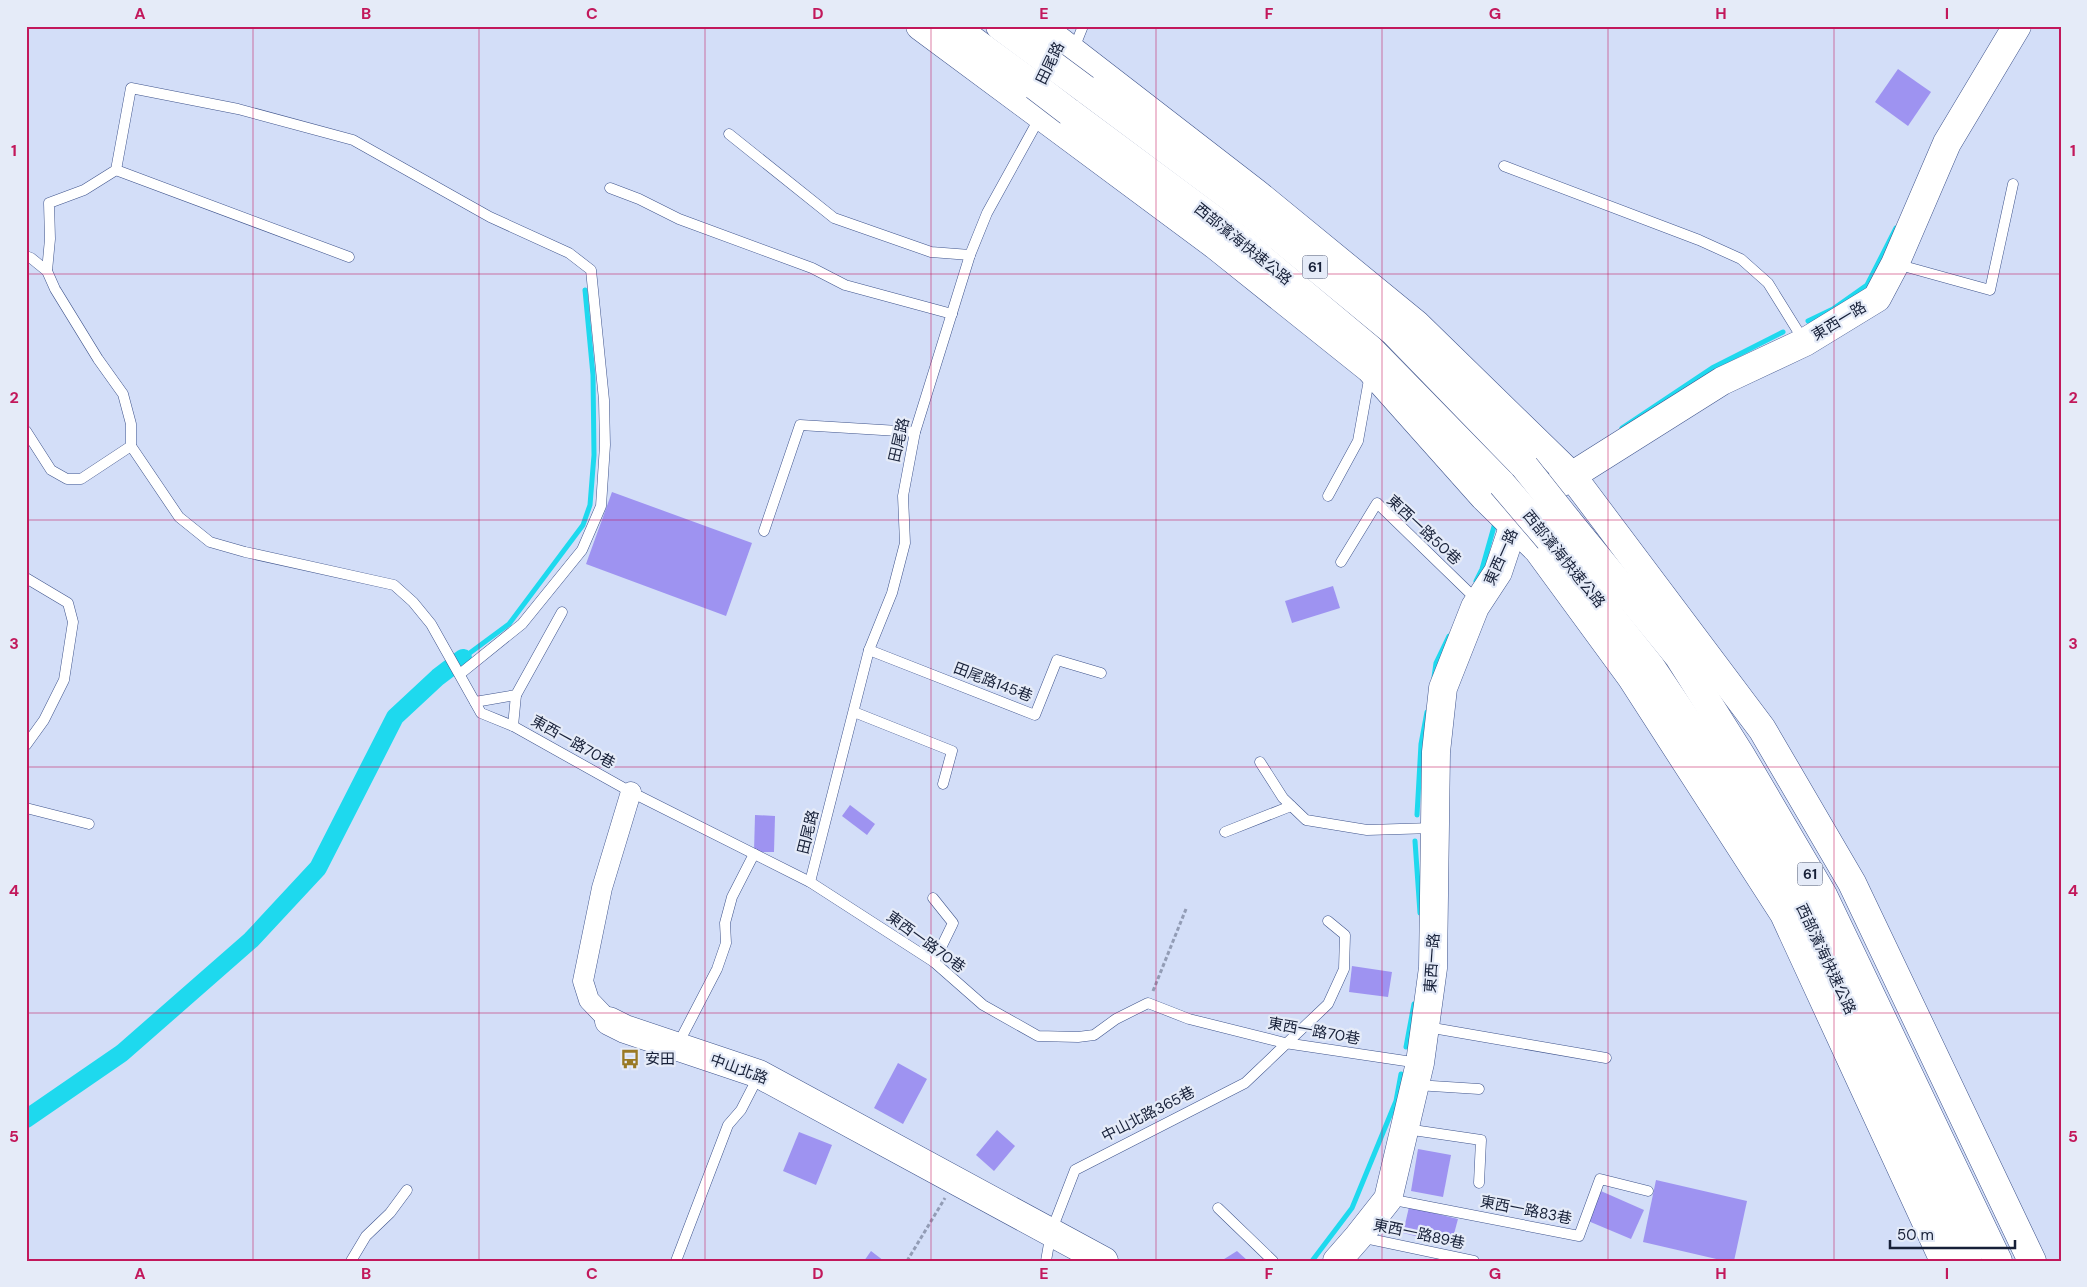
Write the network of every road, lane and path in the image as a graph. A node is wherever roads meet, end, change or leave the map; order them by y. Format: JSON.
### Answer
{"nodes":[{"id":1,"x":920,"y":26,"type":"edge"},
{"id":2,"x":953,"y":26,"type":"edge"},
{"id":3,"x":1000,"y":26,"type":"edge"},
{"id":4,"x":1040,"y":26,"type":"edge"},
{"id":5,"x":2017,"y":26,"type":"edge"},
{"id":6,"x":1069,"y":47,"type":"edge"},
{"id":7,"x":1040,"y":116,"type":"junction"},
{"id":8,"x":729,"y":134,"type":"dead end"},
{"id":9,"x":1504,"y":166,"type":"dead end"},
{"id":10,"x":116,"y":170,"type":"junction"},
{"id":11,"x":2013,"y":184,"type":"dead end"},
{"id":12,"x":610,"y":188,"type":"dead end"},
{"id":13,"x":970,"y":255,"type":"junction"},
{"id":14,"x":26,"y":256,"type":"edge"},
{"id":15,"x":349,"y":257,"type":"dead end"},
{"id":16,"x":1894,"y":264,"type":"junction"},
{"id":17,"x":47,"y":271,"type":"junction"},
{"id":18,"x":952,"y":314,"type":"junction"},
{"id":19,"x":1805,"y":342,"type":"junction"},
{"id":20,"x":1370,"y":369,"type":"junction"},
{"id":21,"x":26,"y":431,"type":"edge"},
{"id":22,"x":915,"y":432,"type":"junction"},
{"id":23,"x":131,"y":446,"type":"junction"},
{"id":24,"x":1572,"y":476,"type":"junction"},
{"id":25,"x":1328,"y":496,"type":"dead end"},
{"id":26,"x":1513,"y":527,"type":"junction"},
{"id":27,"x":764,"y":531,"type":"dead end"},
{"id":28,"x":1341,"y":562,"type":"dead end"},
{"id":29,"x":26,"y":578,"type":"edge"},
{"id":30,"x":1479,"y":602,"type":"junction"},
{"id":31,"x":562,"y":612,"type":"dead end"},
{"id":32,"x":870,"y":650,"type":"junction"},
{"id":33,"x":1101,"y":673,"type":"dead end"},
{"id":34,"x":460,"y":674,"type":"junction"},
{"id":35,"x":516,"y":695,"type":"junction"},
{"id":36,"x":474,"y":702,"type":"junction"},
{"id":37,"x":854,"y":712,"type":"junction"},
{"id":38,"x":512,"y":726,"type":"junction"},
{"id":39,"x":26,"y":745,"type":"edge"},
{"id":40,"x":1260,"y":762,"type":"dead end"},
{"id":41,"x":944,"y":784,"type":"dead end"},
{"id":42,"x":631,"y":792,"type":"junction"},
{"id":43,"x":1291,"y":806,"type":"junction"},
{"id":44,"x":26,"y":808,"type":"edge"},
{"id":45,"x":89,"y":824,"type":"dead end"},
{"id":46,"x":1434,"y":828,"type":"junction"},
{"id":47,"x":1225,"y":832,"type":"dead end"},
{"id":48,"x":754,"y":854,"type":"junction"},
{"id":49,"x":810,"y":882,"type":"junction"},
{"id":50,"x":933,"y":898,"type":"dead end"},
{"id":51,"x":1186,"y":909,"type":"dead end"},
{"id":52,"x":1328,"y":921,"type":"dead end"},
{"id":53,"x":934,"y":962,"type":"junction"},
{"id":54,"x":1148,"y":1003,"type":"junction"},
{"id":55,"x":609,"y":1021,"type":"joint"},
{"id":56,"x":1426,"y":1027,"type":"junction"},
{"id":57,"x":1285,"y":1043,"type":"junction"},
{"id":58,"x":676,"y":1047,"type":"junction"},
{"id":59,"x":1606,"y":1058,"type":"dead end"},
{"id":60,"x":759,"y":1074,"type":"junction"},
{"id":61,"x":1417,"y":1074,"type":"junction"},
{"id":62,"x":1479,"y":1089,"type":"dead end"},
{"id":63,"x":1405,"y":1129,"type":"junction"},
{"id":64,"x":956,"y":1180,"type":"junction"},
{"id":65,"x":1479,"y":1183,"type":"dead end"},
{"id":66,"x":407,"y":1190,"type":"dead end"},
{"id":67,"x":1648,"y":1191,"type":"dead end"},
{"id":68,"x":1388,"y":1199,"type":"junction"},
{"id":69,"x":1218,"y":1208,"type":"dead end"},
{"id":70,"x":1051,"y":1232,"type":"junction"},
{"id":71,"x":1358,"y":1237,"type":"junction"},
{"id":72,"x":351,"y":1261,"type":"edge"},
{"id":73,"x":676,"y":1261,"type":"edge"},
{"id":74,"x":907,"y":1261,"type":"edge"},
{"id":75,"x":1046,"y":1261,"type":"edge"},
{"id":76,"x":1104,"y":1261,"type":"edge"},
{"id":77,"x":1273,"y":1261,"type":"edge"},
{"id":78,"x":1336,"y":1261,"type":"edge"},
{"id":79,"x":1474,"y":1261,"type":"edge"},
{"id":80,"x":1944,"y":1261,"type":"edge"},
{"id":81,"x":1968,"y":1261,"type":"edge"},
{"id":82,"x":1998,"y":1261,"type":"edge"},
{"id":83,"x":2032,"y":1261,"type":"edge"}],
"edges":[{"from":1,"to":7,"type":"main road"},
{"from":2,"to":81,"type":"main road","name":"西部濱海快速公路","number":"61","bridge":true},
{"from":3,"to":6,"type":"main road","name":"西部濱海快速公路","number":"61"},
{"from":4,"to":6,"type":"main road"},
{"from":5,"to":16,"type":"main road","name":"東西一路"},
{"from":6,"to":7,"type":"lane","name":"田尾路"},
{"from":6,"to":24,"type":"main road"},
{"from":6,"to":82,"type":"main road","name":"西部濱海快速公路","number":"61","bridge":true},
{"from":7,"to":13,"type":"lane","name":"田尾路"},
{"from":7,"to":20,"type":"main road"},
{"from":8,"to":13,"type":"lane"},
{"from":9,"to":19,"type":"lane"},
{"from":10,"to":15,"type":"lane"},
{"from":10,"to":17,"type":"lane"},
{"from":10,"to":34,"type":"lane"},
{"from":11,"to":16,"type":"lane"},
{"from":12,"to":18,"type":"lane"},
{"from":13,"to":18,"type":"lane","name":"田尾路"},
{"from":14,"to":17,"type":"lane"},
{"from":16,"to":19,"type":"main road","name":"東西一路"},
{"from":17,"to":23,"type":"lane"},
{"from":18,"to":22,"type":"lane","name":"田尾路"},
{"from":19,"to":24,"type":"main road","name":"東西一路"},
{"from":20,"to":25,"type":"lane"},
{"from":20,"to":26,"type":"main road"},
{"from":21,"to":23,"type":"lane"},
{"from":22,"to":27,"type":"lane"},
{"from":22,"to":32,"type":"lane","name":"田尾路"},
{"from":23,"to":34,"type":"lane","name":"東西一路70巷"},
{"from":24,"to":26,"type":"main road","name":"東西一路"},
{"from":24,"to":83,"type":"main road"},
{"from":26,"to":30,"type":"main road","name":"東西一路"},
{"from":26,"to":80,"type":"main road"},
{"from":28,"to":30,"type":"lane","name":"東西一路50巷"},
{"from":29,"to":39,"type":"lane"},
{"from":30,"to":46,"type":"main road","name":"東西一路"},
{"from":31,"to":35,"type":"lane"},
{"from":32,"to":33,"type":"lane","name":"田尾路145巷"},
{"from":32,"to":37,"type":"lane","name":"田尾路"},
{"from":34,"to":36,"type":"lane","name":"東西一路70巷"},
{"from":35,"to":36,"type":"lane"},
{"from":35,"to":38,"type":"lane"},
{"from":36,"to":38,"type":"lane","name":"東西一路70巷"},
{"from":37,"to":41,"type":"lane"},
{"from":37,"to":49,"type":"lane","name":"田尾路"},
{"from":38,"to":42,"type":"lane","name":"東西一路70巷"},
{"from":40,"to":43,"type":"lane"},
{"from":42,"to":48,"type":"lane","name":"東西一路70巷"},
{"from":42,"to":55,"type":"street","name":"中山北路"},
{"from":43,"to":46,"type":"lane"},
{"from":43,"to":47,"type":"lane"},
{"from":44,"to":45,"type":"lane"},
{"from":46,"to":56,"type":"main road","name":"東西一路"},
{"from":48,"to":49,"type":"lane","name":"東西一路70巷"},
{"from":48,"to":58,"type":"lane"},
{"from":49,"to":53,"type":"lane","name":"東西一路70巷"},
{"from":50,"to":53,"type":"lane"},
{"from":51,"to":54,"type":"path"},
{"from":52,"to":57,"type":"lane","name":"中山北路365巷"},
{"from":53,"to":54,"type":"lane","name":"東西一路70巷"},
{"from":54,"to":57,"type":"lane","name":"東西一路70巷"},
{"from":55,"to":58,"type":"main road","name":"中山北路"},
{"from":56,"to":59,"type":"lane"},
{"from":56,"to":61,"type":"main road","name":"東西一路"},
{"from":57,"to":61,"type":"lane","name":"東西一路70巷"},
{"from":57,"to":70,"type":"lane","name":"中山北路365巷"},
{"from":58,"to":60,"type":"main road","name":"中山北路"},
{"from":60,"to":64,"type":"main road","name":"中山北路"},
{"from":60,"to":73,"type":"lane"},
{"from":61,"to":62,"type":"lane","name":"東西一路70巷"},
{"from":61,"to":63,"type":"main road","name":"東西一路"},
{"from":63,"to":65,"type":"lane"},
{"from":63,"to":68,"type":"main road","name":"東西一路"},
{"from":64,"to":70,"type":"main road","name":"中山北路"},
{"from":64,"to":74,"type":"path"},
{"from":66,"to":72,"type":"lane"},
{"from":67,"to":68,"type":"lane","name":"東西一路83巷"},
{"from":68,"to":71,"type":"main road","name":"東西一路"},
{"from":69,"to":77,"type":"lane"},
{"from":70,"to":75,"type":"lane","name":"中山北路365巷"},
{"from":70,"to":76,"type":"main road","name":"中山北路"},
{"from":71,"to":78,"type":"main road","name":"東西一路"},
{"from":71,"to":79,"type":"lane","name":"東西一路89巷"}]}
